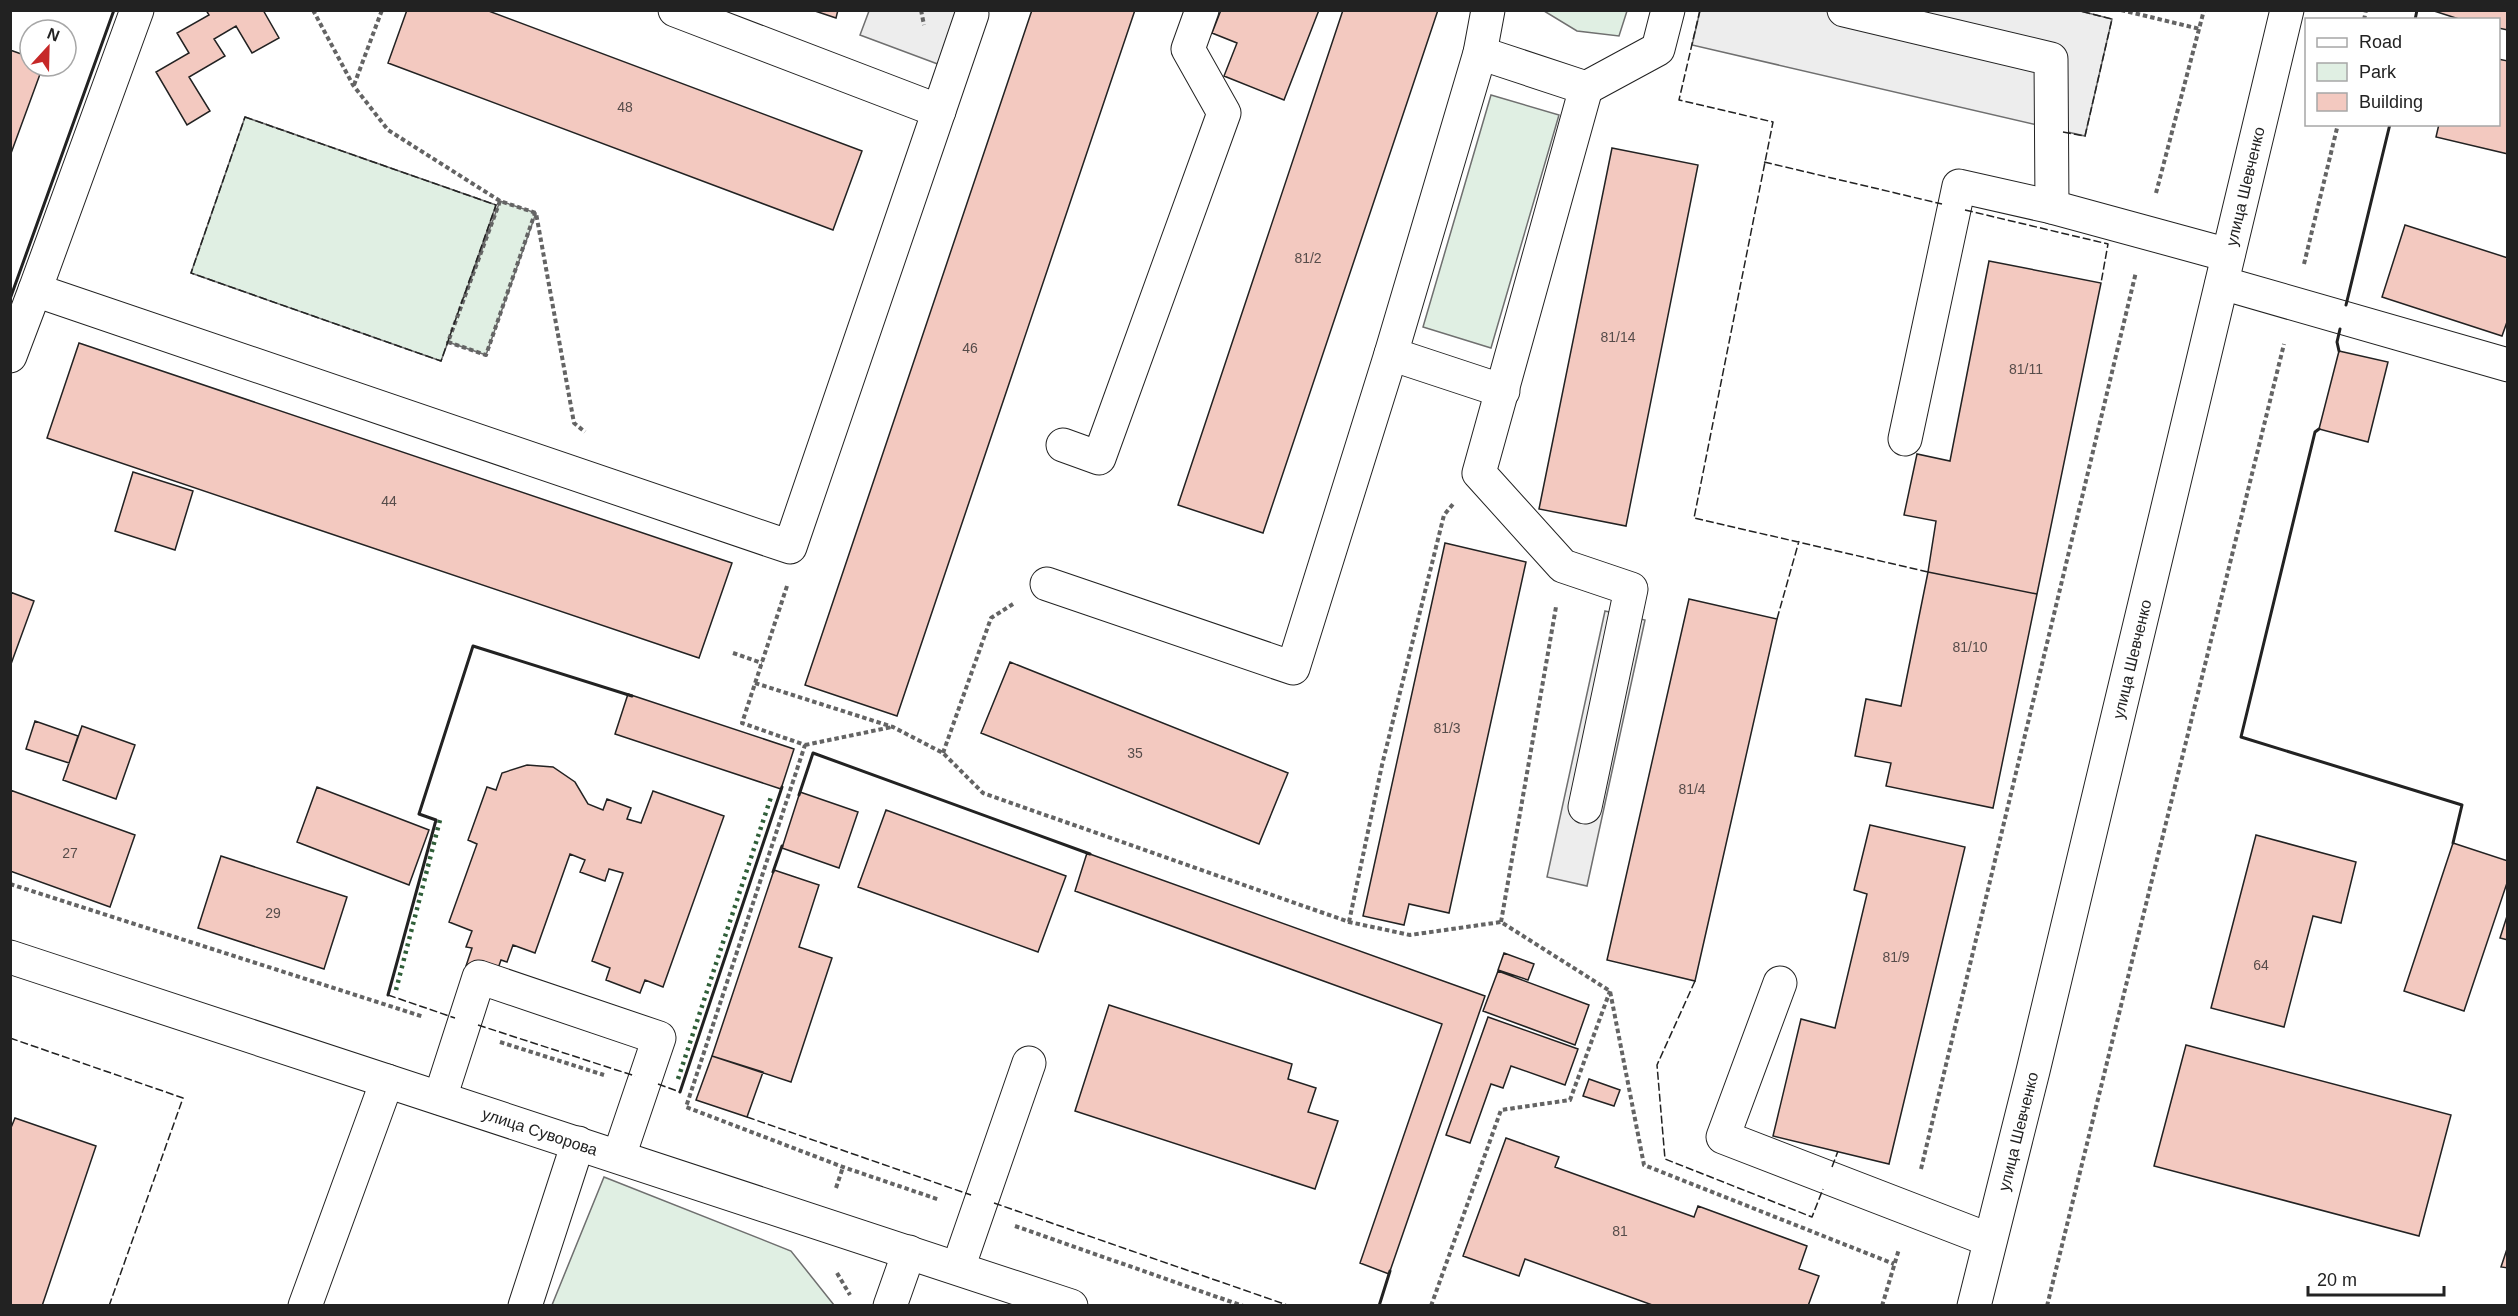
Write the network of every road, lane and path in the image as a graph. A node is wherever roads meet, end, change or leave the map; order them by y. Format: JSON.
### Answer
{"nodes":[{"id":1,"x":137,"y":10,"type":"edge"},
{"id":2,"x":313,"y":10,"type":"edge"},
{"id":3,"x":382,"y":10,"type":"edge"},
{"id":4,"x":675,"y":10,"type":"edge"},
{"id":5,"x":1202,"y":10,"type":"edge"},
{"id":6,"x":1488,"y":10,"type":"edge"},
{"id":7,"x":1668,"y":10,"type":"edge"},
{"id":8,"x":1844,"y":10,"type":"edge"},
{"id":9,"x":2121,"y":10,"type":"edge"},
{"id":10,"x":2204,"y":10,"type":"edge"},
{"id":11,"x":2287,"y":10,"type":"edge"},
{"id":12,"x":972,"y":14,"type":"dead end"},
{"id":13,"x":2200,"y":29,"type":"junction"},
{"id":14,"x":1480,"y":53,"type":"junction"},
{"id":15,"x":354,"y":85,"type":"junction"},
{"id":16,"x":1586,"y":88,"type":"junction"},
{"id":17,"x":939,"y":111,"type":"junction"},
{"id":18,"x":2338,"y":126,"type":"edge"},
{"id":19,"x":500,"y":201,"type":"junction"},
{"id":20,"x":2052,"y":207,"type":"junction"},
{"id":21,"x":536,"y":213,"type":"junction"},
{"id":22,"x":2145,"y":234,"type":"junction"},
{"id":23,"x":2225,"y":269,"type":"junction"},
{"id":24,"x":35,"y":290,"type":"junction"},
{"id":25,"x":2294,"y":303,"type":"junction"},
{"id":26,"x":1391,"y":354,"type":"junction"},
{"id":27,"x":10,"y":356,"type":"edge"},
{"id":28,"x":2508,"y":365,"type":"edge"},
{"id":29,"x":1503,"y":391,"type":"junction"},
{"id":30,"x":592,"y":438,"type":"dead end"},
{"id":31,"x":1905,"y":439,"type":"dead end"},
{"id":32,"x":1063,"y":445,"type":"dead end"},
{"id":33,"x":1479,"y":473,"type":"junction"},
{"id":34,"x":790,"y":547,"type":"junction"},
{"id":35,"x":1563,"y":566,"type":"junction"},
{"id":36,"x":1047,"y":584,"type":"joint"},
{"id":37,"x":733,"y":653,"type":"dead end"},
{"id":38,"x":762,"y":663,"type":"junction"},
{"id":39,"x":755,"y":682,"type":"junction"},
{"id":40,"x":893,"y":727,"type":"junction"},
{"id":41,"x":805,"y":745,"type":"junction"},
{"id":42,"x":942,"y":753,"type":"junction"},
{"id":43,"x":1585,"y":807,"type":"dead end"},
{"id":44,"x":10,"y":884,"type":"edge"},
{"id":45,"x":1349,"y":922,"type":"junction"},
{"id":46,"x":1502,"y":922,"type":"junction"},
{"id":47,"x":10,"y":957,"type":"edge"},
{"id":48,"x":1780,"y":983,"type":"dead end"},
{"id":49,"x":1610,"y":991,"type":"junction"},
{"id":50,"x":462,"y":1030,"type":"junction"},
{"id":51,"x":1029,"y":1063,"type":"dead end"},
{"id":52,"x":387,"y":1081,"type":"junction"},
{"id":53,"x":642,"y":1087,"type":"junction"},
{"id":54,"x":440,"y":1098,"type":"junction"},
{"id":55,"x":686,"y":1107,"type":"junction"},
{"id":56,"x":578,"y":1143,"type":"junction"},
{"id":57,"x":618,"y":1156,"type":"junction"},
{"id":58,"x":843,"y":1167,"type":"junction"},
{"id":59,"x":834,"y":1194,"type":"dead end"},
{"id":60,"x":1911,"y":1211,"type":"junction"},
{"id":61,"x":977,"y":1213,"type":"junction"},
{"id":62,"x":1990,"y":1240,"type":"junction"},
{"id":63,"x":909,"y":1252,"type":"junction"},
{"id":64,"x":1894,"y":1264,"type":"junction"},
{"id":65,"x":958,"y":1268,"type":"junction"},
{"id":66,"x":305,"y":1305,"type":"edge"},
{"id":67,"x":525,"y":1305,"type":"edge"},
{"id":68,"x":890,"y":1305,"type":"edge"},
{"id":69,"x":1071,"y":1305,"type":"edge"},
{"id":70,"x":1243,"y":1305,"type":"edge"},
{"id":71,"x":1431,"y":1305,"type":"edge"},
{"id":72,"x":1882,"y":1305,"type":"edge"},
{"id":73,"x":1974,"y":1305,"type":"edge"},
{"id":74,"x":2047,"y":1305,"type":"edge"}],
"edges":[{"from":1,"to":24,"type":"main road"},
{"from":2,"to":15,"type":"path"},
{"from":3,"to":15,"type":"path"},
{"from":4,"to":17,"type":"main road"},
{"from":5,"to":32,"type":"main road"},
{"from":6,"to":14,"type":"main road"},
{"from":7,"to":16,"type":"main road"},
{"from":8,"to":20,"type":"main road"},
{"from":9,"to":13,"type":"path"},
{"from":10,"to":13,"type":"path"},
{"from":11,"to":23,"type":"main road","name":"улица Шевченко"},
{"from":12,"to":17,"type":"main road"},
{"from":13,"to":22,"type":"path"},
{"from":14,"to":16,"type":"main road"},
{"from":14,"to":26,"type":"main road"},
{"from":15,"to":19,"type":"path"},
{"from":16,"to":29,"type":"main road"},
{"from":17,"to":34,"type":"main road"},
{"from":18,"to":25,"type":"path"},
{"from":19,"to":21,"type":"path"},
{"from":19,"to":21,"type":"path"},
{"from":20,"to":22,"type":"main road"},
{"from":20,"to":31,"type":"main road"},
{"from":21,"to":30,"type":"path"},
{"from":22,"to":23,"type":"main road"},
{"from":22,"to":60,"type":"path"},
{"from":23,"to":25,"type":"main road"},
{"from":23,"to":62,"type":"main road","name":"улица Шевченко"},
{"from":24,"to":27,"type":"main road"},
{"from":24,"to":34,"type":"main road"},
{"from":25,"to":28,"type":"main road"},
{"from":25,"to":74,"type":"path"},
{"from":26,"to":29,"type":"main road"},
{"from":26,"to":36,"type":"main road"},
{"from":29,"to":33,"type":"main road"},
{"from":33,"to":35,"type":"main road"},
{"from":33,"to":45,"type":"path"},
{"from":34,"to":38,"type":"path"},
{"from":35,"to":43,"type":"main road"},
{"from":35,"to":46,"type":"path"},
{"from":36,"to":42,"type":"path"},
{"from":37,"to":38,"type":"path"},
{"from":38,"to":39,"type":"path"},
{"from":39,"to":40,"type":"path"},
{"from":39,"to":41,"type":"path"},
{"from":40,"to":41,"type":"path"},
{"from":40,"to":42,"type":"path"},
{"from":41,"to":55,"type":"path"},
{"from":42,"to":45,"type":"path"},
{"from":44,"to":50,"type":"path"},
{"from":45,"to":46,"type":"path"},
{"from":46,"to":49,"type":"path"},
{"from":47,"to":52,"type":"main road","name":"улица Суворова"},
{"from":48,"to":60,"type":"main road"},
{"from":49,"to":64,"type":"path"},
{"from":49,"to":71,"type":"path"},
{"from":50,"to":53,"type":"path"},
{"from":50,"to":53,"type":"main road"},
{"from":50,"to":54,"type":"main road"},
{"from":51,"to":61,"type":"main road"},
{"from":52,"to":54,"type":"main road","name":"улица Суворова"},
{"from":52,"to":66,"type":"main road"},
{"from":53,"to":55,"type":"path"},
{"from":53,"to":57,"type":"main road"},
{"from":54,"to":56,"type":"main road","name":"улица Суворова"},
{"from":55,"to":58,"type":"path"},
{"from":56,"to":57,"type":"main road","name":"улица Суворова"},
{"from":56,"to":67,"type":"main road"},
{"from":57,"to":63,"type":"main road","name":"улица Суворова"},
{"from":58,"to":59,"type":"path"},
{"from":58,"to":61,"type":"path"},
{"from":60,"to":62,"type":"main road"},
{"from":60,"to":64,"type":"path"},
{"from":61,"to":65,"type":"main road"},
{"from":61,"to":70,"type":"path"},
{"from":62,"to":73,"type":"main road","name":"улица Шевченко"},
{"from":63,"to":65,"type":"main road","name":"улица Суворова"},
{"from":63,"to":68,"type":"main road"},
{"from":64,"to":72,"type":"path"},
{"from":65,"to":69,"type":"main road","name":"улица Суворова"}]}
